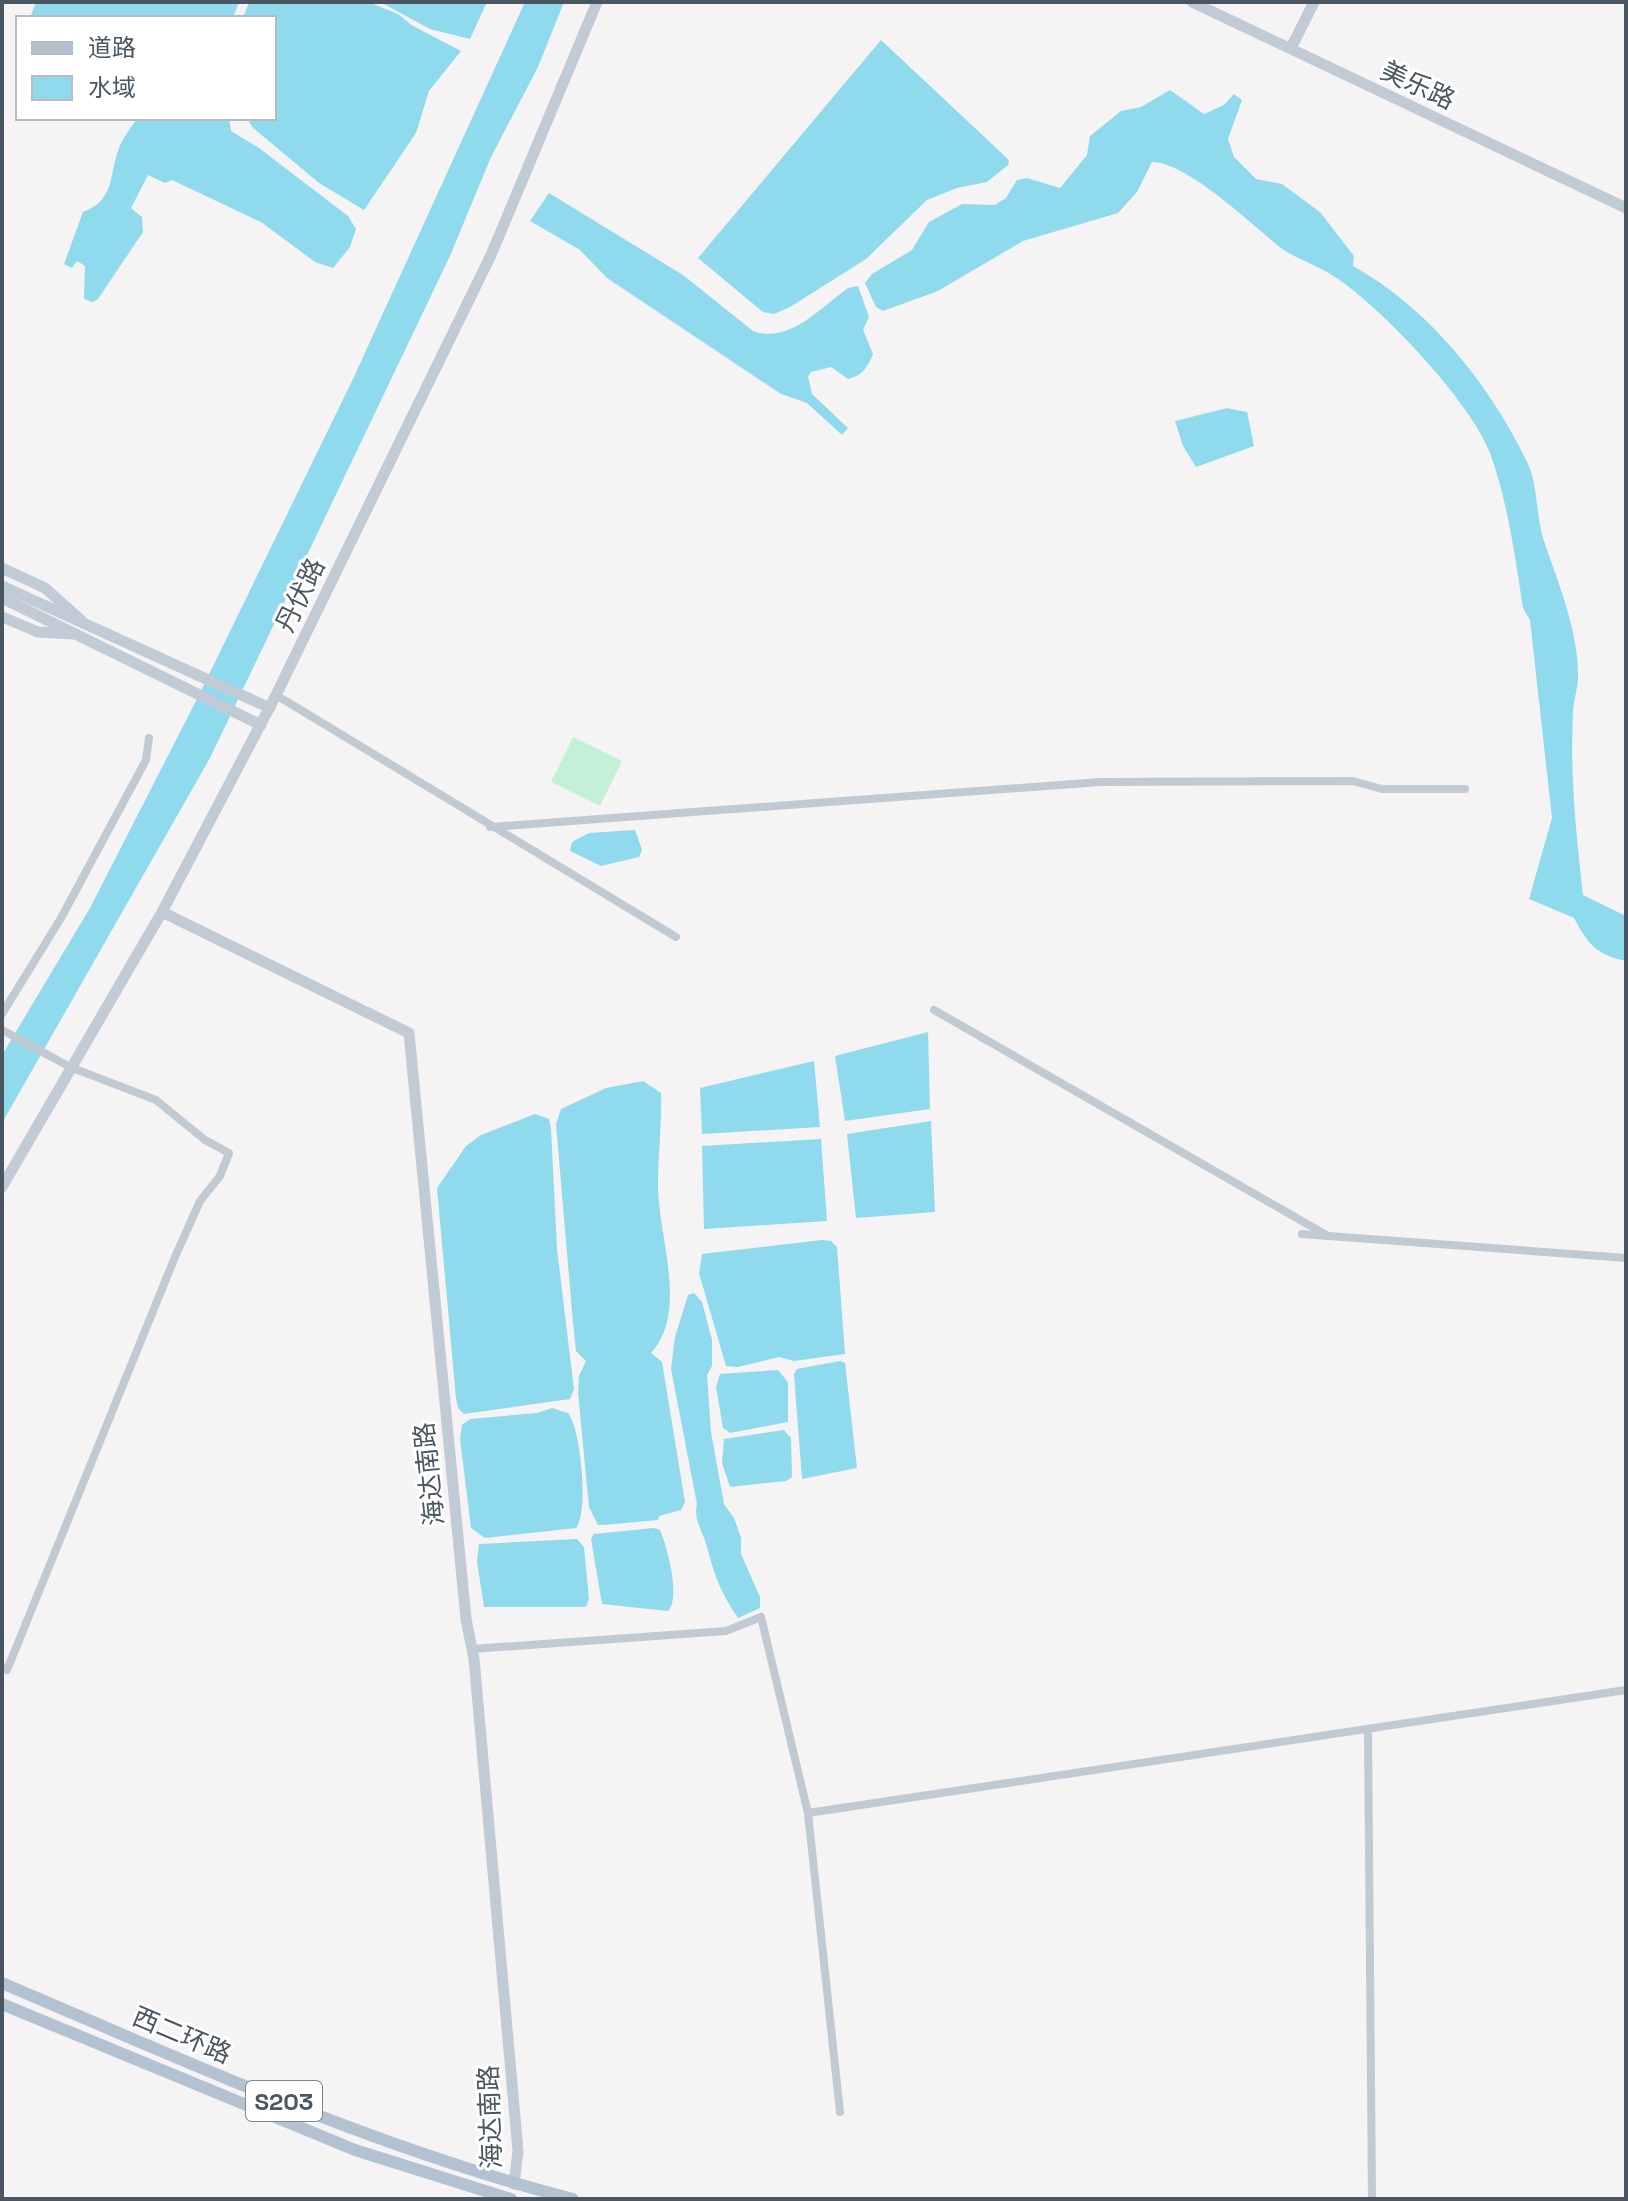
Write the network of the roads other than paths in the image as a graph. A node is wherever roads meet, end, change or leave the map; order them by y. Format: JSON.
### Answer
{"nodes":[{"id":1,"x":597,"y":2,"type":"edge"},
{"id":2,"x":1192,"y":2,"type":"edge"},
{"id":3,"x":1314,"y":2,"type":"edge"},
{"id":4,"x":1291,"y":48,"type":"junction"},
{"id":5,"x":1626,"y":208,"type":"edge"},
{"id":6,"x":2,"y":568,"type":"edge"},
{"id":7,"x":2,"y":586,"type":"edge"},
{"id":8,"x":2,"y":598,"type":"edge"},
{"id":9,"x":2,"y":617,"type":"edge"},
{"id":10,"x":81,"y":628,"type":"junction"},
{"id":11,"x":276,"y":695,"type":"junction"},
{"id":12,"x":270,"y":708,"type":"junction"},
{"id":13,"x":261,"y":725,"type":"junction"},
{"id":14,"x":149,"y":738,"type":"dead end"},
{"id":15,"x":1465,"y":789,"type":"dead end"},
{"id":16,"x":490,"y":827,"type":"junction"},
{"id":17,"x":162,"y":912,"type":"junction"},
{"id":18,"x":676,"y":937,"type":"dead end"},
{"id":19,"x":934,"y":1010,"type":"dead end"},
{"id":20,"x":2,"y":1014,"type":"edge"},
{"id":21,"x":2,"y":1030,"type":"edge"},
{"id":22,"x":70,"y":1067,"type":"junction"},
{"id":23,"x":2,"y":1187,"type":"edge"},
{"id":24,"x":1302,"y":1234,"type":"dead end"},
{"id":25,"x":1328,"y":1236,"type":"junction"},
{"id":26,"x":1626,"y":1258,"type":"edge"},
{"id":27,"x":472,"y":1649,"type":"junction"},
{"id":28,"x":2,"y":1668,"type":"edge"},
{"id":29,"x":1626,"y":1690,"type":"edge"},
{"id":30,"x":1368,"y":1730,"type":"junction"},
{"id":31,"x":808,"y":1813,"type":"junction"},
{"id":32,"x":2,"y":1983,"type":"edge"},
{"id":33,"x":2,"y":2004,"type":"edge"},
{"id":34,"x":840,"y":2112,"type":"dead end"},
{"id":35,"x":472,"y":2172,"type":"junction"},
{"id":36,"x":514,"y":2184,"type":"junction"},
{"id":37,"x":465,"y":2193,"type":"edge"},
{"id":38,"x":511,"y":2199,"type":"edge"},
{"id":39,"x":573,"y":2199,"type":"edge"},
{"id":40,"x":1372,"y":2199,"type":"edge"}],
"edges":[{"from":1,"to":11,"type":"street","name":"丹伏路"},
{"from":2,"to":4,"type":"street","name":"美乐路"},
{"from":3,"to":4,"type":"street"},
{"from":4,"to":5,"type":"street","name":"美乐路"},
{"from":6,"to":10,"type":"street"},
{"from":7,"to":10,"type":"street"},
{"from":8,"to":10,"type":"street"},
{"from":9,"to":10,"type":"street"},
{"from":10,"to":12,"type":"street"},
{"from":10,"to":13,"type":"street"},
{"from":11,"to":12,"type":"street","name":"丹伏路"},
{"from":11,"to":16,"type":"street"},
{"from":12,"to":13,"type":"street","name":"丹伏路"},
{"from":13,"to":17,"type":"street","name":"丹伏路"},
{"from":14,"to":20,"type":"street"},
{"from":15,"to":16,"type":"street"},
{"from":16,"to":18,"type":"street"},
{"from":17,"to":22,"type":"street","name":"丹伏路"},
{"from":17,"to":27,"type":"street","name":"海达南路"},
{"from":19,"to":25,"type":"street"},
{"from":21,"to":22,"type":"street"},
{"from":22,"to":23,"type":"street","name":"丹伏路"},
{"from":22,"to":28,"type":"street"},
{"from":24,"to":25,"type":"street"},
{"from":25,"to":26,"type":"street"},
{"from":27,"to":31,"type":"street"},
{"from":27,"to":36,"type":"street","name":"海达南路"},
{"from":29,"to":30,"type":"street"},
{"from":30,"to":31,"type":"street"},
{"from":30,"to":40,"type":"street"},
{"from":31,"to":34,"type":"street"},
{"from":32,"to":35,"type":"main road","name":"西二环路","number":"S203"},
{"from":33,"to":37,"type":"main road","name":"西二环路","number":"S203"},
{"from":35,"to":36,"type":"main road","name":"西二环路","number":"S203"},
{"from":35,"to":37,"type":"main road"},
{"from":36,"to":39,"type":"main road","name":"西二环路","number":"S203"},
{"from":37,"to":38,"type":"main road","name":"西二环路","number":"S203"}]}
